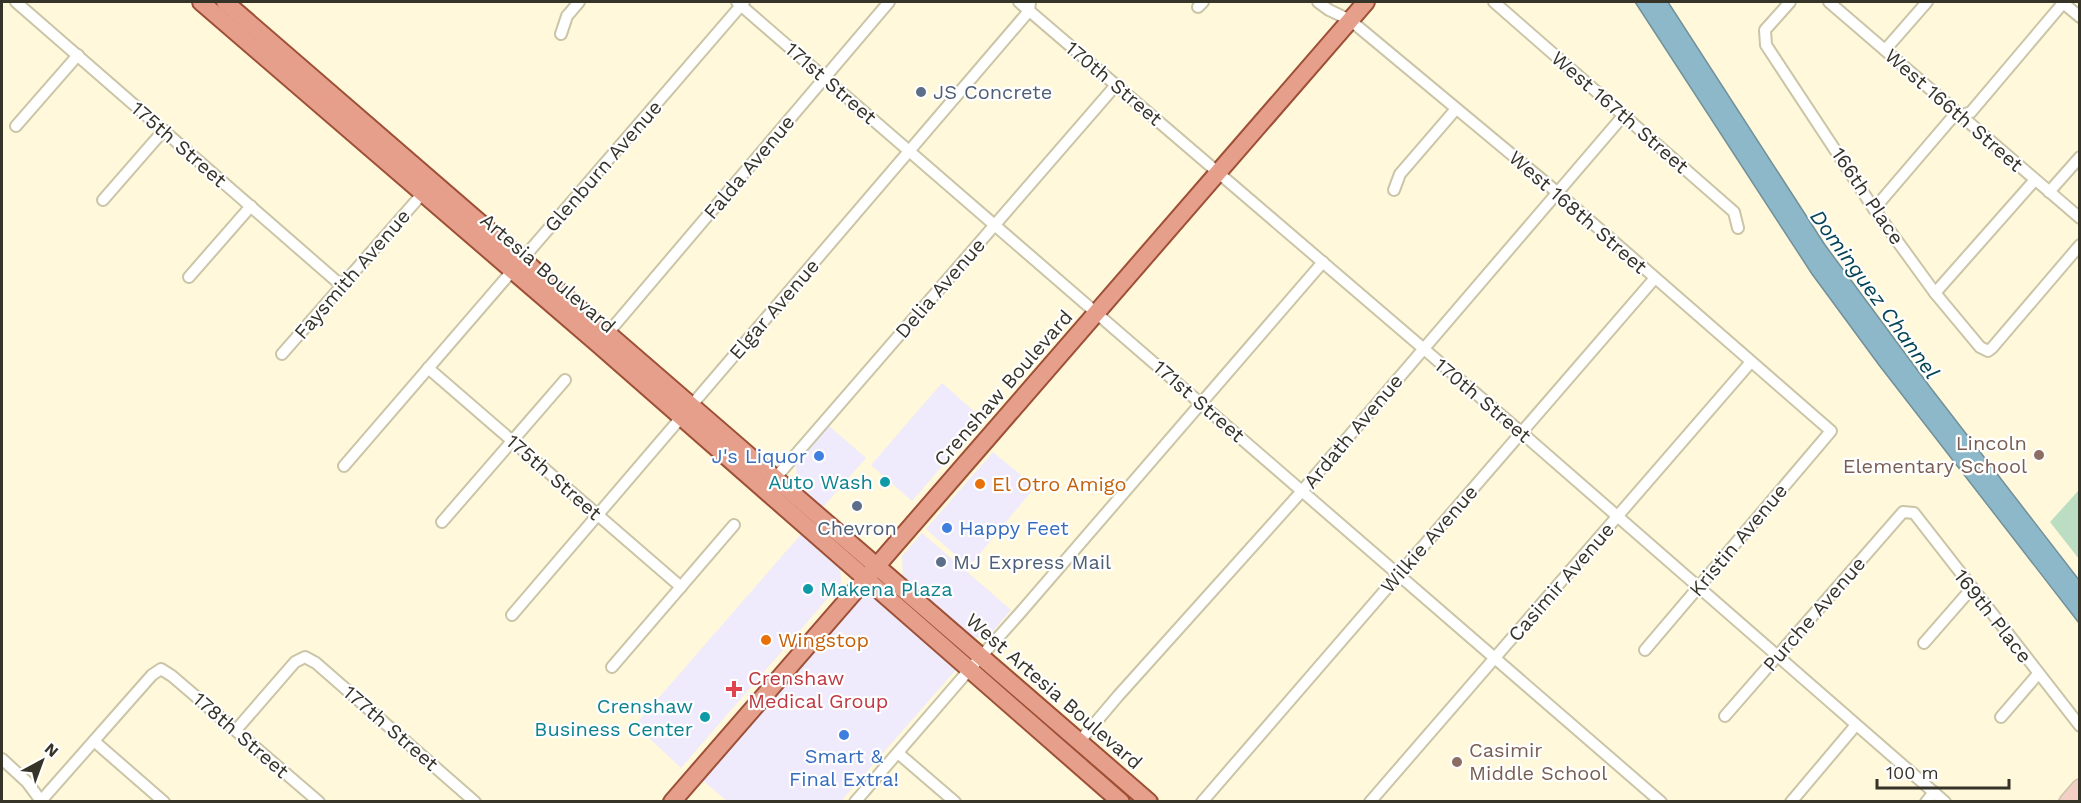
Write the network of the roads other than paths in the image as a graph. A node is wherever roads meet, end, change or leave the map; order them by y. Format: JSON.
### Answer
{"nodes":[{"id":1,"x":16,"y":2,"type":"edge"},
{"id":2,"x":201,"y":2,"type":"edge"},
{"id":3,"x":225,"y":2,"type":"edge"},
{"id":4,"x":579,"y":2,"type":"edge"},
{"id":5,"x":889,"y":2,"type":"edge"},
{"id":6,"x":1018,"y":2,"type":"edge"},
{"id":7,"x":1318,"y":2,"type":"edge"},
{"id":8,"x":1366,"y":2,"type":"edge"},
{"id":9,"x":1494,"y":2,"type":"edge"},
{"id":10,"x":1790,"y":2,"type":"edge"},
{"id":11,"x":1829,"y":2,"type":"edge"},
{"id":12,"x":1927,"y":2,"type":"edge"},
{"id":13,"x":2064,"y":2,"type":"edge"},
{"id":14,"x":741,"y":3,"type":"edge"},
{"id":15,"x":1030,"y":6,"type":"edge"},
{"id":16,"x":2079,"y":17,"type":"edge"},
{"id":17,"x":1350,"y":20,"type":"junction"},
{"id":18,"x":561,"y":34,"type":"dead end"},
{"id":19,"x":1885,"y":50,"type":"junction"},
{"id":20,"x":78,"y":55,"type":"junction"},
{"id":21,"x":825,"y":78,"type":"junction"},
{"id":22,"x":1116,"y":85,"type":"junction"},
{"id":23,"x":1456,"y":109,"type":"junction"},
{"id":24,"x":1958,"y":115,"type":"junction"},
{"id":25,"x":1623,"y":116,"type":"junction"},
{"id":26,"x":16,"y":126,"type":"dead end"},
{"id":27,"x":164,"y":130,"type":"junction"},
{"id":28,"x":909,"y":151,"type":"junction"},
{"id":29,"x":2079,"y":157,"type":"edge"},
{"id":30,"x":1218,"y":172,"type":"junction"},
{"id":31,"x":2034,"y":181,"type":"junction"},
{"id":32,"x":1394,"y":190,"type":"dead end"},
{"id":33,"x":2049,"y":192,"type":"junction"},
{"id":34,"x":423,"y":193,"type":"junction"},
{"id":35,"x":1558,"y":193,"type":"junction"},
{"id":36,"x":103,"y":200,"type":"dead end"},
{"id":37,"x":251,"y":206,"type":"junction"},
{"id":38,"x":1874,"y":209,"type":"junction"},
{"id":39,"x":2079,"y":218,"type":"edge"},
{"id":40,"x":995,"y":224,"type":"junction"},
{"id":41,"x":1738,"y":228,"type":"dead end"},
{"id":42,"x":2079,"y":244,"type":"edge"},
{"id":43,"x":1323,"y":262,"type":"junction"},
{"id":44,"x":518,"y":266,"type":"junction"},
{"id":45,"x":189,"y":277,"type":"dead end"},
{"id":46,"x":1655,"y":278,"type":"junction"},
{"id":47,"x":342,"y":285,"type":"junction"},
{"id":48,"x":1935,"y":293,"type":"junction"},
{"id":49,"x":1097,"y":313,"type":"junction"},
{"id":50,"x":608,"y":333,"type":"junction"},
{"id":51,"x":1422,"y":349,"type":"junction"},
{"id":52,"x":282,"y":354,"type":"dead end"},
{"id":53,"x":1751,"y":362,"type":"junction"},
{"id":54,"x":428,"y":368,"type":"junction"},
{"id":55,"x":565,"y":381,"type":"dead end"},
{"id":56,"x":1202,"y":405,"type":"junction"},
{"id":57,"x":686,"y":412,"type":"junction"},
{"id":58,"x":1831,"y":431,"type":"joint"},
{"id":59,"x":1522,"y":433,"type":"junction"},
{"id":60,"x":512,"y":441,"type":"junction"},
{"id":61,"x":344,"y":466,"type":"dead end"},
{"id":62,"x":770,"y":484,"type":"junction"},
{"id":63,"x":1302,"y":491,"type":"junction"},
{"id":64,"x":1903,"y":512,"type":"joint"},
{"id":65,"x":598,"y":515,"type":"junction"},
{"id":66,"x":1617,"y":516,"type":"junction"},
{"id":67,"x":442,"y":522,"type":"dead end"},
{"id":68,"x":735,"y":525,"type":"dead end"},
{"id":69,"x":876,"y":566,"type":"junction"},
{"id":70,"x":1398,"y":574,"type":"junction"},
{"id":71,"x":865,"y":579,"type":"junction"},
{"id":72,"x":681,"y":587,"type":"junction"},
{"id":73,"x":1698,"y":587,"type":"junction"},
{"id":74,"x":1972,"y":588,"type":"junction"},
{"id":75,"x":512,"y":615,"type":"dead end"},
{"id":76,"x":1924,"y":643,"type":"dead end"},
{"id":77,"x":1645,"y":650,"type":"dead end"},
{"id":78,"x":981,"y":656,"type":"junction"},
{"id":79,"x":1778,"y":656,"type":"junction"},
{"id":80,"x":1495,"y":657,"type":"junction"},
{"id":81,"x":612,"y":667,"type":"dead end"},
{"id":82,"x":969,"y":670,"type":"junction"},
{"id":83,"x":2038,"y":674,"type":"junction"},
{"id":84,"x":1725,"y":716,"type":"dead end"},
{"id":85,"x":2001,"y":717,"type":"dead end"},
{"id":86,"x":1856,"y":725,"type":"junction"},
{"id":87,"x":2079,"y":726,"type":"edge"},
{"id":88,"x":236,"y":730,"type":"junction"},
{"id":89,"x":94,"y":741,"type":"junction"},
{"id":90,"x":1079,"y":742,"type":"junction"},
{"id":91,"x":898,"y":753,"type":"junction"},
{"id":92,"x":2,"y":759,"type":"edge"},
{"id":93,"x":2079,"y":787,"type":"edge"},
{"id":94,"x":1934,"y":792,"type":"junction"},
{"id":95,"x":41,"y":801,"type":"edge"},
{"id":96,"x":164,"y":801,"type":"edge"},
{"id":97,"x":319,"y":801,"type":"edge"},
{"id":98,"x":476,"y":801,"type":"edge"},
{"id":99,"x":672,"y":801,"type":"edge"},
{"id":100,"x":855,"y":801,"type":"edge"},
{"id":101,"x":955,"y":801,"type":"edge"},
{"id":102,"x":1121,"y":801,"type":"edge"},
{"id":103,"x":1149,"y":801,"type":"edge"},
{"id":104,"x":1203,"y":801,"type":"edge"},
{"id":105,"x":1370,"y":801,"type":"edge"},
{"id":106,"x":1661,"y":801,"type":"edge"},
{"id":107,"x":1791,"y":801,"type":"edge"},
{"id":108,"x":1926,"y":801,"type":"edge"},
{"id":109,"x":1945,"y":801,"type":"edge"},
{"id":110,"x":2067,"y":801,"type":"edge"}],
"edges":[{"from":1,"to":20,"type":"street","name":"175th Street"},
{"from":2,"to":34,"type":"main road","name":"Artesia Boulevard"},
{"from":3,"to":44,"type":"main road","name":"Artesia Boulevard"},
{"from":4,"to":18,"type":"street"},
{"from":5,"to":21,"type":"street","name":"Falda Avenue"},
{"from":6,"to":15,"type":"street","name":"170th Street"},
{"from":7,"to":17,"type":"street","name":"West 168th Street"},
{"from":8,"to":17,"type":"main road","name":"Crenshaw Boulevard"},
{"from":9,"to":25,"type":"street","name":"West 167th Street"},
{"from":10,"to":38,"type":"street","name":"166th Place"},
{"from":11,"to":19,"type":"street","name":"West 166th Street"},
{"from":12,"to":19,"type":"street"},
{"from":13,"to":16,"type":"street"},
{"from":13,"to":24,"type":"street"},
{"from":14,"to":21,"type":"street","name":"171st Street"},
{"from":14,"to":44,"type":"street","name":"Glenburn Avenue"},
{"from":15,"to":22,"type":"street","name":"170th Street"},
{"from":15,"to":28,"type":"street","name":"Elgar Avenue"},
{"from":17,"to":23,"type":"street","name":"West 168th Street"},
{"from":17,"to":30,"type":"main road","name":"Crenshaw Boulevard"},
{"from":19,"to":24,"type":"street","name":"West 166th Street"},
{"from":20,"to":26,"type":"street"},
{"from":20,"to":27,"type":"street","name":"175th Street"},
{"from":21,"to":28,"type":"street","name":"171st Street"},
{"from":21,"to":50,"type":"street","name":"Falda Avenue"},
{"from":22,"to":30,"type":"street","name":"170th Street"},
{"from":22,"to":40,"type":"street","name":"Delia Avenue"},
{"from":23,"to":32,"type":"street"},
{"from":23,"to":35,"type":"street","name":"West 168th Street"},
{"from":24,"to":31,"type":"street","name":"West 166th Street"},
{"from":24,"to":38,"type":"street"},
{"from":25,"to":35,"type":"street","name":"Ardath Avenue"},
{"from":25,"to":41,"type":"street","name":"West 167th Street"},
{"from":27,"to":36,"type":"street"},
{"from":27,"to":37,"type":"street","name":"175th Street"},
{"from":28,"to":40,"type":"street","name":"171st Street"},
{"from":28,"to":57,"type":"street","name":"Elgar Avenue"},
{"from":29,"to":33,"type":"street"},
{"from":30,"to":43,"type":"street","name":"170th Street"},
{"from":30,"to":49,"type":"main road","name":"Crenshaw Boulevard"},
{"from":31,"to":33,"type":"street","name":"West 166th Street"},
{"from":31,"to":48,"type":"street"},
{"from":33,"to":39,"type":"street","name":"West 166th Street"},
{"from":34,"to":44,"type":"main road","name":"Artesia Boulevard"},
{"from":34,"to":47,"type":"street","name":"Faysmith Avenue"},
{"from":35,"to":46,"type":"street","name":"West 168th Street"},
{"from":35,"to":51,"type":"street","name":"Ardath Avenue"},
{"from":37,"to":45,"type":"street"},
{"from":37,"to":47,"type":"street","name":"175th Street"},
{"from":38,"to":48,"type":"street","name":"166th Place"},
{"from":40,"to":49,"type":"street","name":"171st Street"},
{"from":40,"to":62,"type":"street","name":"Delia Avenue"},
{"from":42,"to":48,"type":"street","name":"166th Place"},
{"from":43,"to":51,"type":"street","name":"170th Street"},
{"from":43,"to":56,"type":"street"},
{"from":44,"to":50,"type":"main road","name":"Artesia Boulevard"},
{"from":44,"to":54,"type":"street","name":"Glenburn Avenue"},
{"from":44,"to":57,"type":"main road","name":"Artesia Boulevard"},
{"from":46,"to":53,"type":"street","name":"West 168th Street"},
{"from":46,"to":59,"type":"street","name":"Wilkie Avenue"},
{"from":47,"to":52,"type":"street","name":"Faysmith Avenue"},
{"from":49,"to":56,"type":"street","name":"171st Street"},
{"from":49,"to":69,"type":"main road","name":"Crenshaw Boulevard"},
{"from":50,"to":57,"type":"main road","name":"Artesia Boulevard"},
{"from":51,"to":59,"type":"street","name":"170th Street"},
{"from":51,"to":63,"type":"street","name":"Ardath Avenue"},
{"from":53,"to":58,"type":"street","name":"West 168th Street"},
{"from":53,"to":66,"type":"street","name":"Casimir Avenue"},
{"from":54,"to":60,"type":"street","name":"175th Street"},
{"from":54,"to":61,"type":"street","name":"Glenburn Avenue"},
{"from":55,"to":60,"type":"street"},
{"from":56,"to":63,"type":"street","name":"171st Street"},
{"from":56,"to":78,"type":"street"},
{"from":57,"to":62,"type":"main road","name":"Artesia Boulevard"},
{"from":57,"to":65,"type":"street","name":"Elgar Avenue"},
{"from":58,"to":73,"type":"street","name":"Kristin Avenue"},
{"from":59,"to":66,"type":"street","name":"170th Street"},
{"from":59,"to":70,"type":"street","name":"Wilkie Avenue"},
{"from":60,"to":65,"type":"street","name":"175th Street"},
{"from":60,"to":67,"type":"street"},
{"from":62,"to":69,"type":"main road","name":"Artesia Boulevard"},
{"from":62,"to":71,"type":"main road","name":"Artesia Boulevard"},
{"from":63,"to":70,"type":"street","name":"171st Street"},
{"from":63,"to":90,"type":"street","name":"Ardath Avenue"},
{"from":64,"to":74,"type":"street","name":"169th Place"},
{"from":64,"to":79,"type":"street","name":"Purche Avenue"},
{"from":65,"to":72,"type":"street","name":"175th Street"},
{"from":65,"to":75,"type":"street","name":"Elgar Avenue"},
{"from":66,"to":73,"type":"street","name":"170th Street"},
{"from":66,"to":80,"type":"street","name":"Casimir Avenue"},
{"from":68,"to":72,"type":"street"},
{"from":69,"to":71,"type":"main road","name":"Crenshaw Boulevard"},
{"from":69,"to":78,"type":"main road","name":"West Artesia Boulevard"},
{"from":70,"to":80,"type":"street","name":"171st Street"},
{"from":70,"to":104,"type":"street","name":"Wilkie Avenue"},
{"from":71,"to":82,"type":"main road","name":"West Artesia Boulevard"},
{"from":71,"to":99,"type":"main road","name":"Crenshaw Boulevard"},
{"from":72,"to":81,"type":"street"},
{"from":73,"to":77,"type":"street","name":"Kristin Avenue"},
{"from":73,"to":79,"type":"street","name":"170th Street"},
{"from":74,"to":76,"type":"street"},
{"from":74,"to":83,"type":"street","name":"169th Place"},
{"from":78,"to":82,"type":"street"},
{"from":78,"to":90,"type":"main road","name":"West Artesia Boulevard"},
{"from":79,"to":84,"type":"street","name":"Purche Avenue"},
{"from":79,"to":86,"type":"street","name":"170th Street"},
{"from":80,"to":105,"type":"street","name":"Casimir Avenue"},
{"from":80,"to":106,"type":"street","name":"171st Street"},
{"from":82,"to":91,"type":"street"},
{"from":82,"to":102,"type":"main road","name":"West Artesia Boulevard"},
{"from":83,"to":85,"type":"street"},
{"from":83,"to":87,"type":"street","name":"169th Place"},
{"from":86,"to":94,"type":"street","name":"170th Street"},
{"from":86,"to":107,"type":"street"},
{"from":88,"to":89,"type":"street","name":"178th Street"},
{"from":88,"to":97,"type":"street","name":"178th Street"},
{"from":88,"to":98,"type":"street","name":"177th Street"},
{"from":89,"to":95,"type":"street"},
{"from":89,"to":96,"type":"street"},
{"from":90,"to":103,"type":"main road","name":"West Artesia Boulevard"},
{"from":91,"to":100,"type":"street"},
{"from":91,"to":101,"type":"street"},
{"from":92,"to":95,"type":"street"},
{"from":93,"to":110,"type":"main road"},
{"from":94,"to":108,"type":"street"},
{"from":94,"to":109,"type":"street","name":"170th Street"}]}
